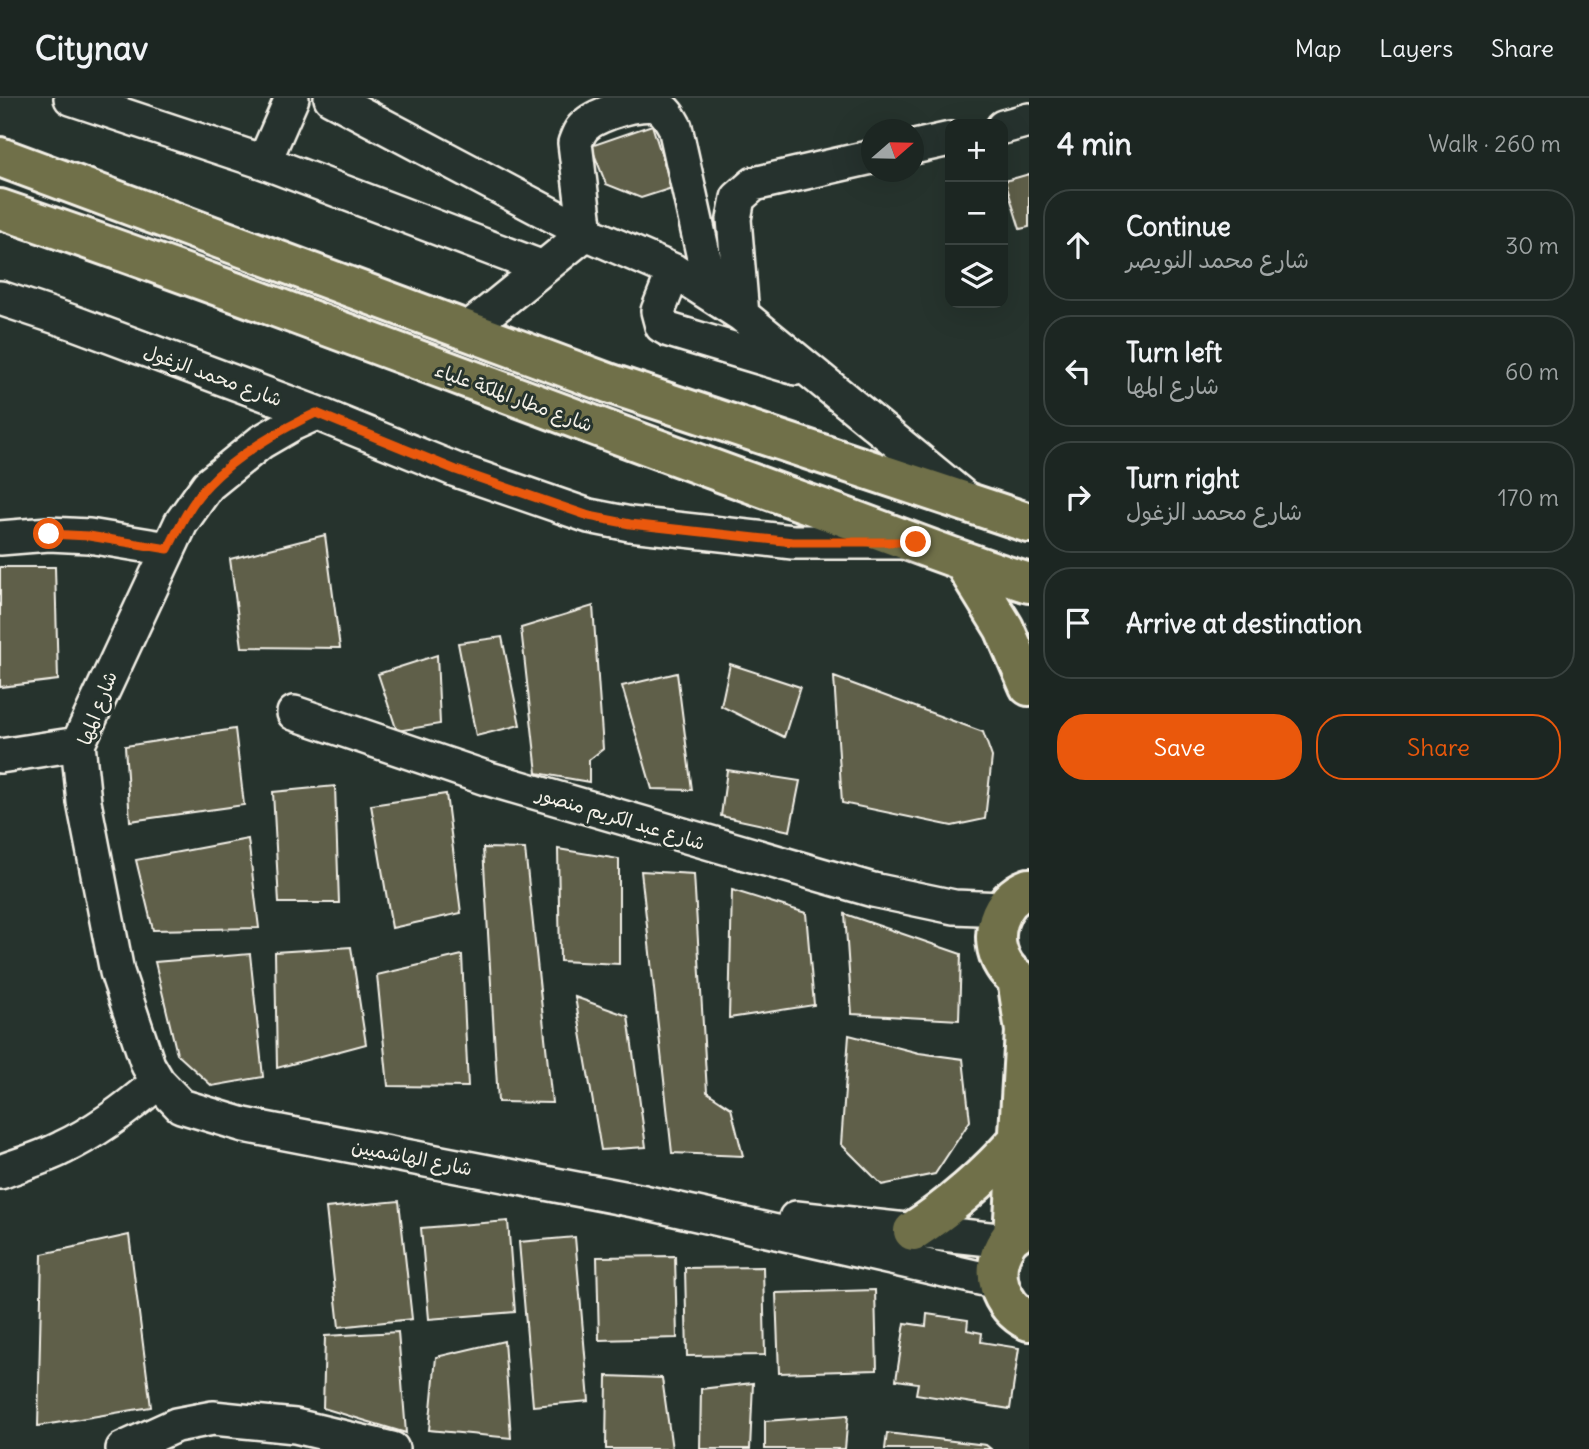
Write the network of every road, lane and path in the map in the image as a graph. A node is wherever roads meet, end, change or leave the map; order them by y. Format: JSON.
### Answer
{"nodes":[{"id":1,"x":71,"y":98,"type":"edge"},
{"id":2,"x":292,"y":98,"type":"edge"},
{"id":3,"x":331,"y":98,"type":"edge"},
{"id":4,"x":1029,"y":120,"type":"edge"},
{"id":5,"x":1008,"y":126,"type":"edge"},
{"id":6,"x":945,"y":140,"type":"edge"},
{"id":7,"x":924,"y":145,"type":"edge"},
{"id":8,"x":0,"y":157,"type":"edge"},
{"id":9,"x":861,"y":160,"type":"edge"},
{"id":10,"x":264,"y":162,"type":"junction"},
{"id":11,"x":0,"y":209,"type":"edge"},
{"id":12,"x":586,"y":233,"type":"junction"},
{"id":13,"x":543,"y":268,"type":"junction"},
{"id":14,"x":674,"y":271,"type":"junction"},
{"id":15,"x":712,"y":294,"type":"junction"},
{"id":16,"x":0,"y":298,"type":"edge"},
{"id":17,"x":742,"y":315,"type":"junction"},
{"id":18,"x":468,"y":329,"type":"junction"},
{"id":19,"x":808,"y":371,"type":"junction"},
{"id":20,"x":316,"y":413,"type":"junction"},
{"id":21,"x":972,"y":504,"type":"junction"},
{"id":22,"x":1029,"y":523,"type":"edge"},
{"id":23,"x":0,"y":538,"type":"edge"},
{"id":24,"x":916,"y":542,"type":"junction"},
{"id":25,"x":168,"y":549,"type":"junction"},
{"id":26,"x":964,"y":563,"type":"junction"},
{"id":27,"x":1029,"y":583,"type":"edge"},
{"id":28,"x":1029,"y":686,"type":"edge"},
{"id":29,"x":294,"y":713,"type":"dead end"},
{"id":30,"x":79,"y":744,"type":"junction"},
{"id":31,"x":0,"y":756,"type":"edge"},
{"id":32,"x":1022,"y":888,"type":"edge"},
{"id":33,"x":954,"y":907,"type":"junction"},
{"id":34,"x":1014,"y":971,"type":"edge"},
{"id":35,"x":158,"y":1082,"type":"junction"},
{"id":36,"x":181,"y":1106,"type":"joint"},
{"id":37,"x":1018,"y":1140,"type":"junction"},
{"id":38,"x":0,"y":1172,"type":"edge"},
{"id":39,"x":644,"y":1202,"type":"junction"},
{"id":40,"x":913,"y":1231,"type":"junction"},
{"id":41,"x":1017,"y":1234,"type":"edge"},
{"id":42,"x":997,"y":1283,"type":"junction"},
{"id":43,"x":1026,"y":1324,"type":"edge"},
{"id":44,"x":123,"y":1449,"type":"edge"},
{"id":45,"x":392,"y":1449,"type":"edge"}],
"edges":[{"from":1,"to":10,"type":"street"},
{"from":2,"to":10,"type":"street"},
{"from":3,"to":12,"type":"street"},
{"from":4,"to":5,"type":"street"},
{"from":6,"to":7,"type":"street"},
{"from":8,"to":18,"type":"main road"},
{"from":9,"to":17,"type":"street"},
{"from":10,"to":13,"type":"street"},
{"from":11,"to":24,"type":"main road","name":"شارع مطار الملكة علياء"},
{"from":12,"to":13,"type":"street"},
{"from":12,"to":14,"type":"street"},
{"from":12,"to":15,"type":"street"},
{"from":13,"to":18,"type":"street"},
{"from":14,"to":15,"type":"street"},
{"from":14,"to":19,"type":"street"},
{"from":15,"to":17,"type":"street"},
{"from":16,"to":20,"type":"street","name":"شارع محمد الزغول"},
{"from":17,"to":19,"type":"street"},
{"from":18,"to":21,"type":"main road"},
{"from":19,"to":21,"type":"street"},
{"from":20,"to":24,"type":"street","name":"شارع محمد الزغول"},
{"from":20,"to":25,"type":"street","name":"شارع المها"},
{"from":21,"to":22,"type":"main road"},
{"from":23,"to":25,"type":"street"},
{"from":24,"to":26,"type":"main road","name":"شارع مطار الملكة علياء"},
{"from":25,"to":30,"type":"street","name":"شارع المها"},
{"from":26,"to":27,"type":"main road","name":"شارع مطار الملكة علياء"},
{"from":26,"to":28,"type":"main road"},
{"from":29,"to":33,"type":"street","name":"شارع عبد الكريم منصور"},
{"from":30,"to":31,"type":"street"},
{"from":30,"to":35,"type":"street","name":"شارع المها"},
{"from":32,"to":33,"type":"street","name":"شارع عبد الكريم منصور"},
{"from":32,"to":34,"type":"main road"},
{"from":33,"to":34,"type":"street"},
{"from":34,"to":37,"type":"main road"},
{"from":35,"to":36,"type":"street","name":"شارع المها"},
{"from":35,"to":38,"type":"street"},
{"from":36,"to":39,"type":"street","name":"شارع الهاشميين"},
{"from":37,"to":40,"type":"main road"},
{"from":37,"to":41,"type":"main road"},
{"from":39,"to":40,"type":"street","name":"شارع الهاشميين"},
{"from":39,"to":42,"type":"street","name":"شارع الهاشميين"},
{"from":40,"to":41,"type":"street","name":"شارع الهاشميين"},
{"from":41,"to":42,"type":"main road"},
{"from":42,"to":43,"type":"main road"},
{"from":44,"to":45,"type":"street"}]}
